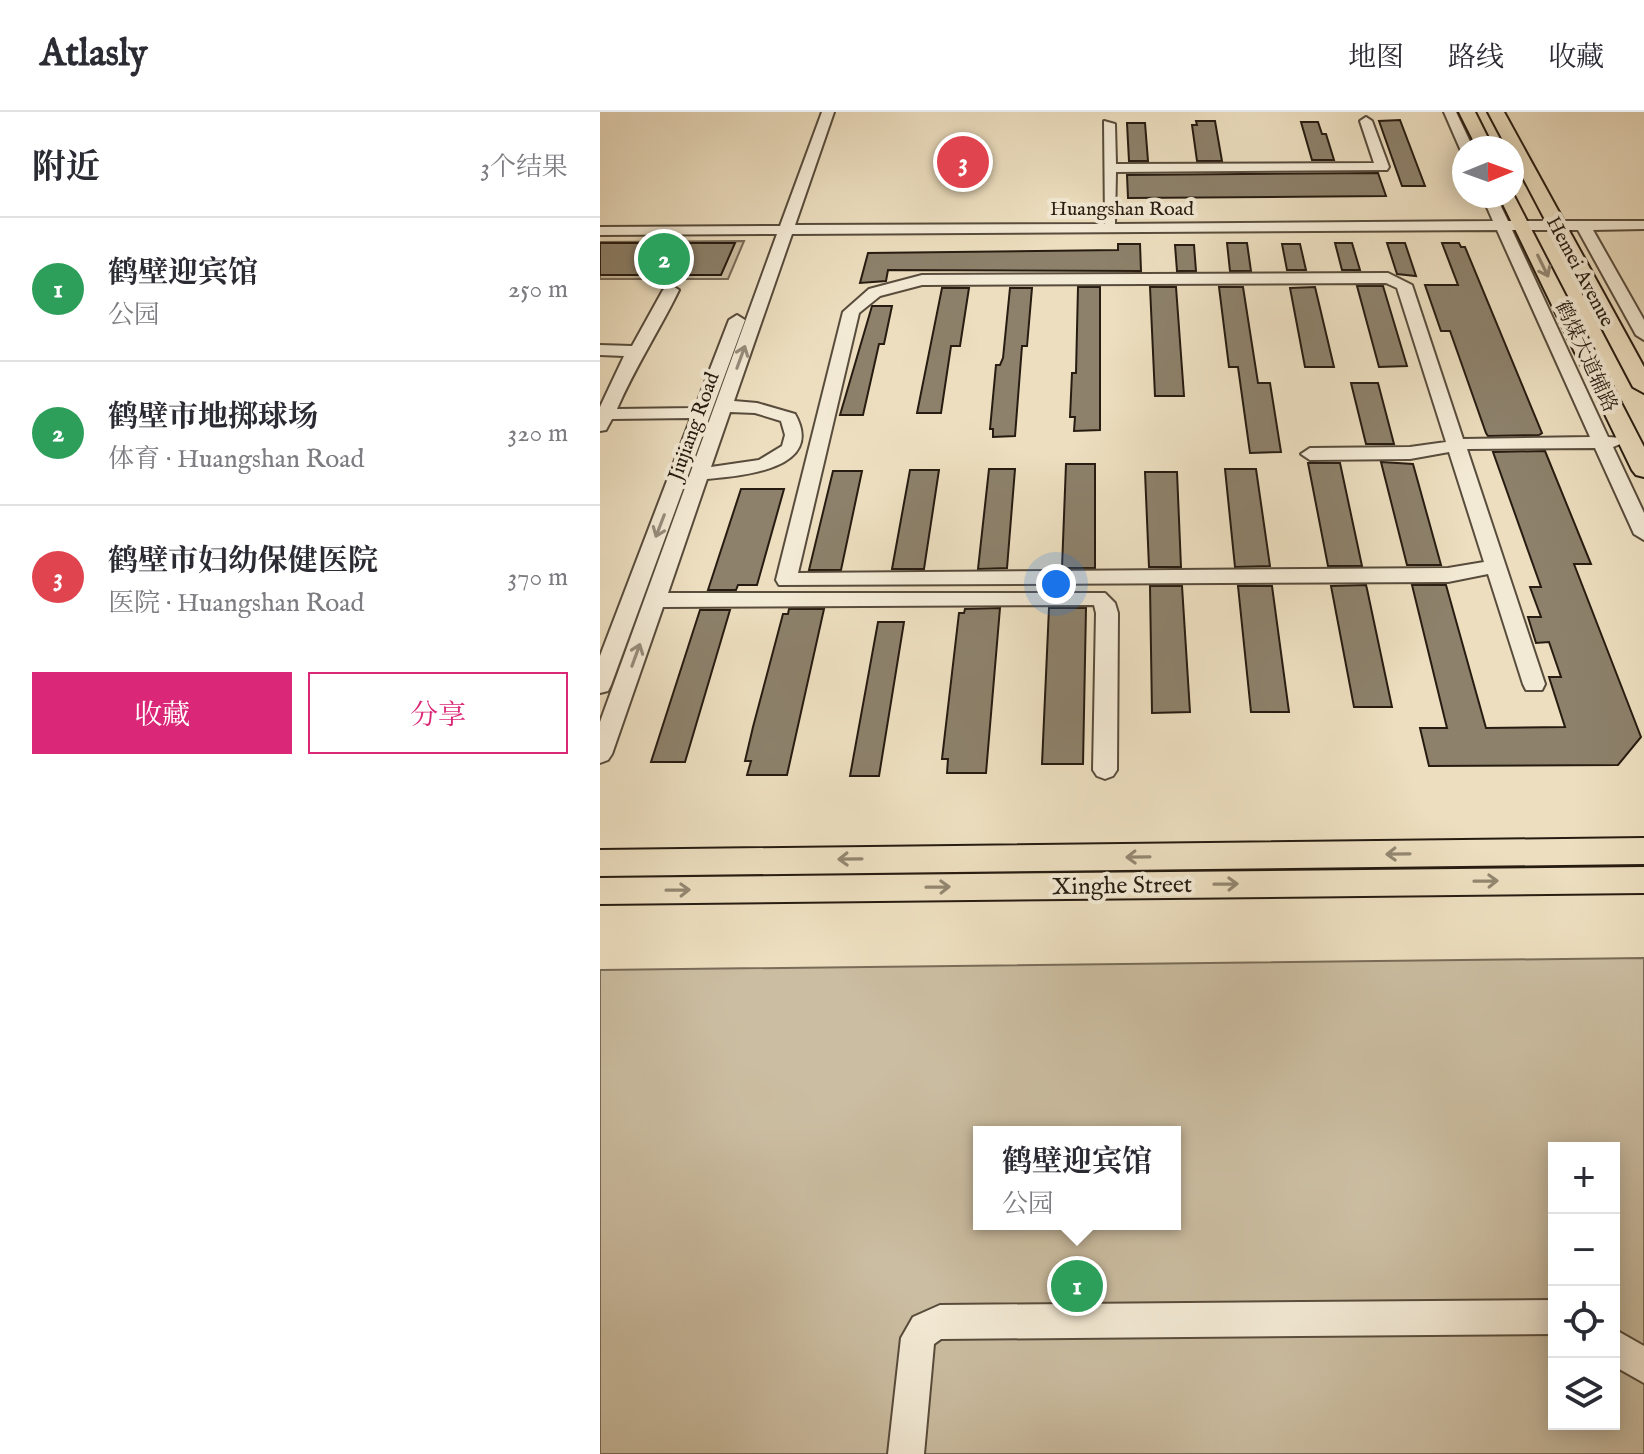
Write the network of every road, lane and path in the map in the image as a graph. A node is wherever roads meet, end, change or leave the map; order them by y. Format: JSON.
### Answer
{"nodes":[{"id":1,"x":816,"y":112,"type":"edge"},
{"id":2,"x":828,"y":112,"type":"edge"},
{"id":3,"x":1450,"y":112,"type":"edge"},
{"id":4,"x":1467,"y":112,"type":"edge"},
{"id":5,"x":1496,"y":112,"type":"edge"},
{"id":6,"x":1366,"y":121,"type":"dead end"},
{"id":7,"x":1109,"y":124,"type":"dead end"},
{"id":8,"x":1461,"y":136,"type":"edge"},
{"id":9,"x":1479,"y":136,"type":"edge"},
{"id":10,"x":1110,"y":168,"type":"junction"},
{"id":11,"x":1499,"y":208,"type":"edge"},
{"id":12,"x":1509,"y":208,"type":"edge"},
{"id":13,"x":1644,"y":218,"type":"edge"},
{"id":14,"x":1110,"y":221,"type":"junction"},
{"id":15,"x":1511,"y":222,"type":"junction"},
{"id":16,"x":1555,"y":222,"type":"junction"},
{"id":17,"x":600,"y":224,"type":"edge"},
{"id":18,"x":1583,"y":225,"type":"junction"},
{"id":19,"x":1644,"y":225,"type":"edge"},
{"id":20,"x":780,"y":227,"type":"junction"},
{"id":21,"x":600,"y":231,"type":"edge"},
{"id":22,"x":671,"y":290,"type":"dead end"},
{"id":23,"x":1620,"y":291,"type":"junction"},
{"id":24,"x":1644,"y":291,"type":"edge"},
{"id":25,"x":1593,"y":292,"type":"junction"},
{"id":26,"x":1644,"y":335,"type":"edge"},
{"id":27,"x":600,"y":350,"type":"edge"},
{"id":28,"x":635,"y":351,"type":"junction"},
{"id":29,"x":1644,"y":387,"type":"edge"},
{"id":30,"x":724,"y":406,"type":"junction"},
{"id":31,"x":702,"y":413,"type":"junction"},
{"id":32,"x":603,"y":420,"type":"edge"},
{"id":33,"x":820,"y":440,"type":"junction"},
{"id":34,"x":793,"y":441,"type":"junction"},
{"id":35,"x":1602,"y":442,"type":"junction"},
{"id":36,"x":1630,"y":442,"type":"junction"},
{"id":37,"x":1457,"y":447,"type":"junction"},
{"id":38,"x":1310,"y":454,"type":"dead end"},
{"id":39,"x":1644,"y":470,"type":"edge"},
{"id":40,"x":700,"y":474,"type":"junction"},
{"id":41,"x":1644,"y":534,"type":"edge"},
{"id":42,"x":1496,"y":566,"type":"junction"},
{"id":43,"x":655,"y":600,"type":"junction"},
{"id":44,"x":1534,"y":684,"type":"dead end"},
{"id":45,"x":600,"y":685,"type":"edge"},
{"id":46,"x":600,"y":754,"type":"edge"},
{"id":47,"x":1105,"y":770,"type":"dead end"},
{"id":48,"x":1644,"y":851,"type":"edge"},
{"id":49,"x":600,"y":863,"type":"edge"},
{"id":50,"x":1644,"y":880,"type":"edge"},
{"id":51,"x":600,"y":891,"type":"edge"},
{"id":52,"x":1548,"y":1317,"type":"edge"},
{"id":53,"x":1620,"y":1350,"type":"edge"},
{"id":54,"x":1644,"y":1366,"type":"edge"},
{"id":55,"x":906,"y":1454,"type":"edge"}],
"edges":[{"from":1,"to":20,"type":"street","name":"Jiujiang Road"},
{"from":2,"to":20,"type":"street","name":"Jiujiang Road"},
{"from":3,"to":8,"type":"street"},
{"from":4,"to":9,"type":"main road"},
{"from":5,"to":16,"type":"main road","name":"Hemei Avenue"},
{"from":6,"to":10,"type":"street"},
{"from":7,"to":10,"type":"street"},
{"from":10,"to":14,"type":"street"},
{"from":11,"to":15,"type":"street","name":"鹤煤大道辅路"},
{"from":12,"to":15,"type":"main road","name":"Hemei Avenue"},
{"from":13,"to":16,"type":"street","name":"Huangshan Road"},
{"from":14,"to":15,"type":"street","name":"Huangshan Road"},
{"from":14,"to":20,"type":"street","name":"Huangshan Road"},
{"from":15,"to":16,"type":"street","name":"Huangshan Road"},
{"from":15,"to":20,"type":"street","name":"Huangshan Road"},
{"from":15,"to":35,"type":"street","name":"鹤煤大道辅路"},
{"from":15,"to":36,"type":"main road","name":"Hemei Avenue","one_way":true},
{"from":16,"to":18,"type":"street","name":"Huangshan Road"},
{"from":16,"to":25,"type":"main road","name":"Hemei Avenue"},
{"from":17,"to":20,"type":"street","name":"Huangshan Road"},
{"from":18,"to":19,"type":"street","name":"Huangshan Road"},
{"from":18,"to":23,"type":"street"},
{"from":20,"to":21,"type":"street","name":"Huangshan Road"},
{"from":30,"to":20,"type":"street","name":"Jiujiang Road","one_way":true},
{"from":20,"to":31,"type":"street","name":"Jiujiang Road"},
{"from":22,"to":28,"type":"street"},
{"from":23,"to":24,"type":"street"},
{"from":23,"to":25,"type":"street"},
{"from":23,"to":26,"type":"street"},
{"from":25,"to":29,"type":"main road","name":"Hemei Avenue"},
{"from":27,"to":28,"type":"street"},
{"from":28,"to":32,"type":"street"},
{"from":30,"to":34,"type":"street"},
{"from":30,"to":40,"type":"street","name":"Jiujiang Road"},
{"from":31,"to":32,"type":"street"},
{"from":31,"to":45,"type":"street","name":"Jiujiang Road","one_way":true},
{"from":33,"to":34,"type":"street"},
{"from":33,"to":37,"type":"street"},
{"from":33,"to":42,"type":"street"},
{"from":34,"to":40,"type":"street"},
{"from":35,"to":36,"type":"street"},
{"from":35,"to":37,"type":"street"},
{"from":35,"to":41,"type":"street","name":"鹤煤大道辅路"},
{"from":36,"to":39,"type":"main road","name":"Hemei Avenue"},
{"from":37,"to":38,"type":"street"},
{"from":37,"to":42,"type":"street"},
{"from":40,"to":43,"type":"street","name":"Jiujiang Road"},
{"from":42,"to":44,"type":"street"},
{"from":46,"to":43,"type":"street","name":"Jiujiang Road","one_way":true},
{"from":43,"to":47,"type":"street"},
{"from":48,"to":49,"type":"main road","name":"Xinghe Street","one_way":true},
{"from":51,"to":50,"type":"main road","name":"Xinghe Street","one_way":true},
{"from":52,"to":55,"type":"street"},
{"from":53,"to":54,"type":"street"}]}
